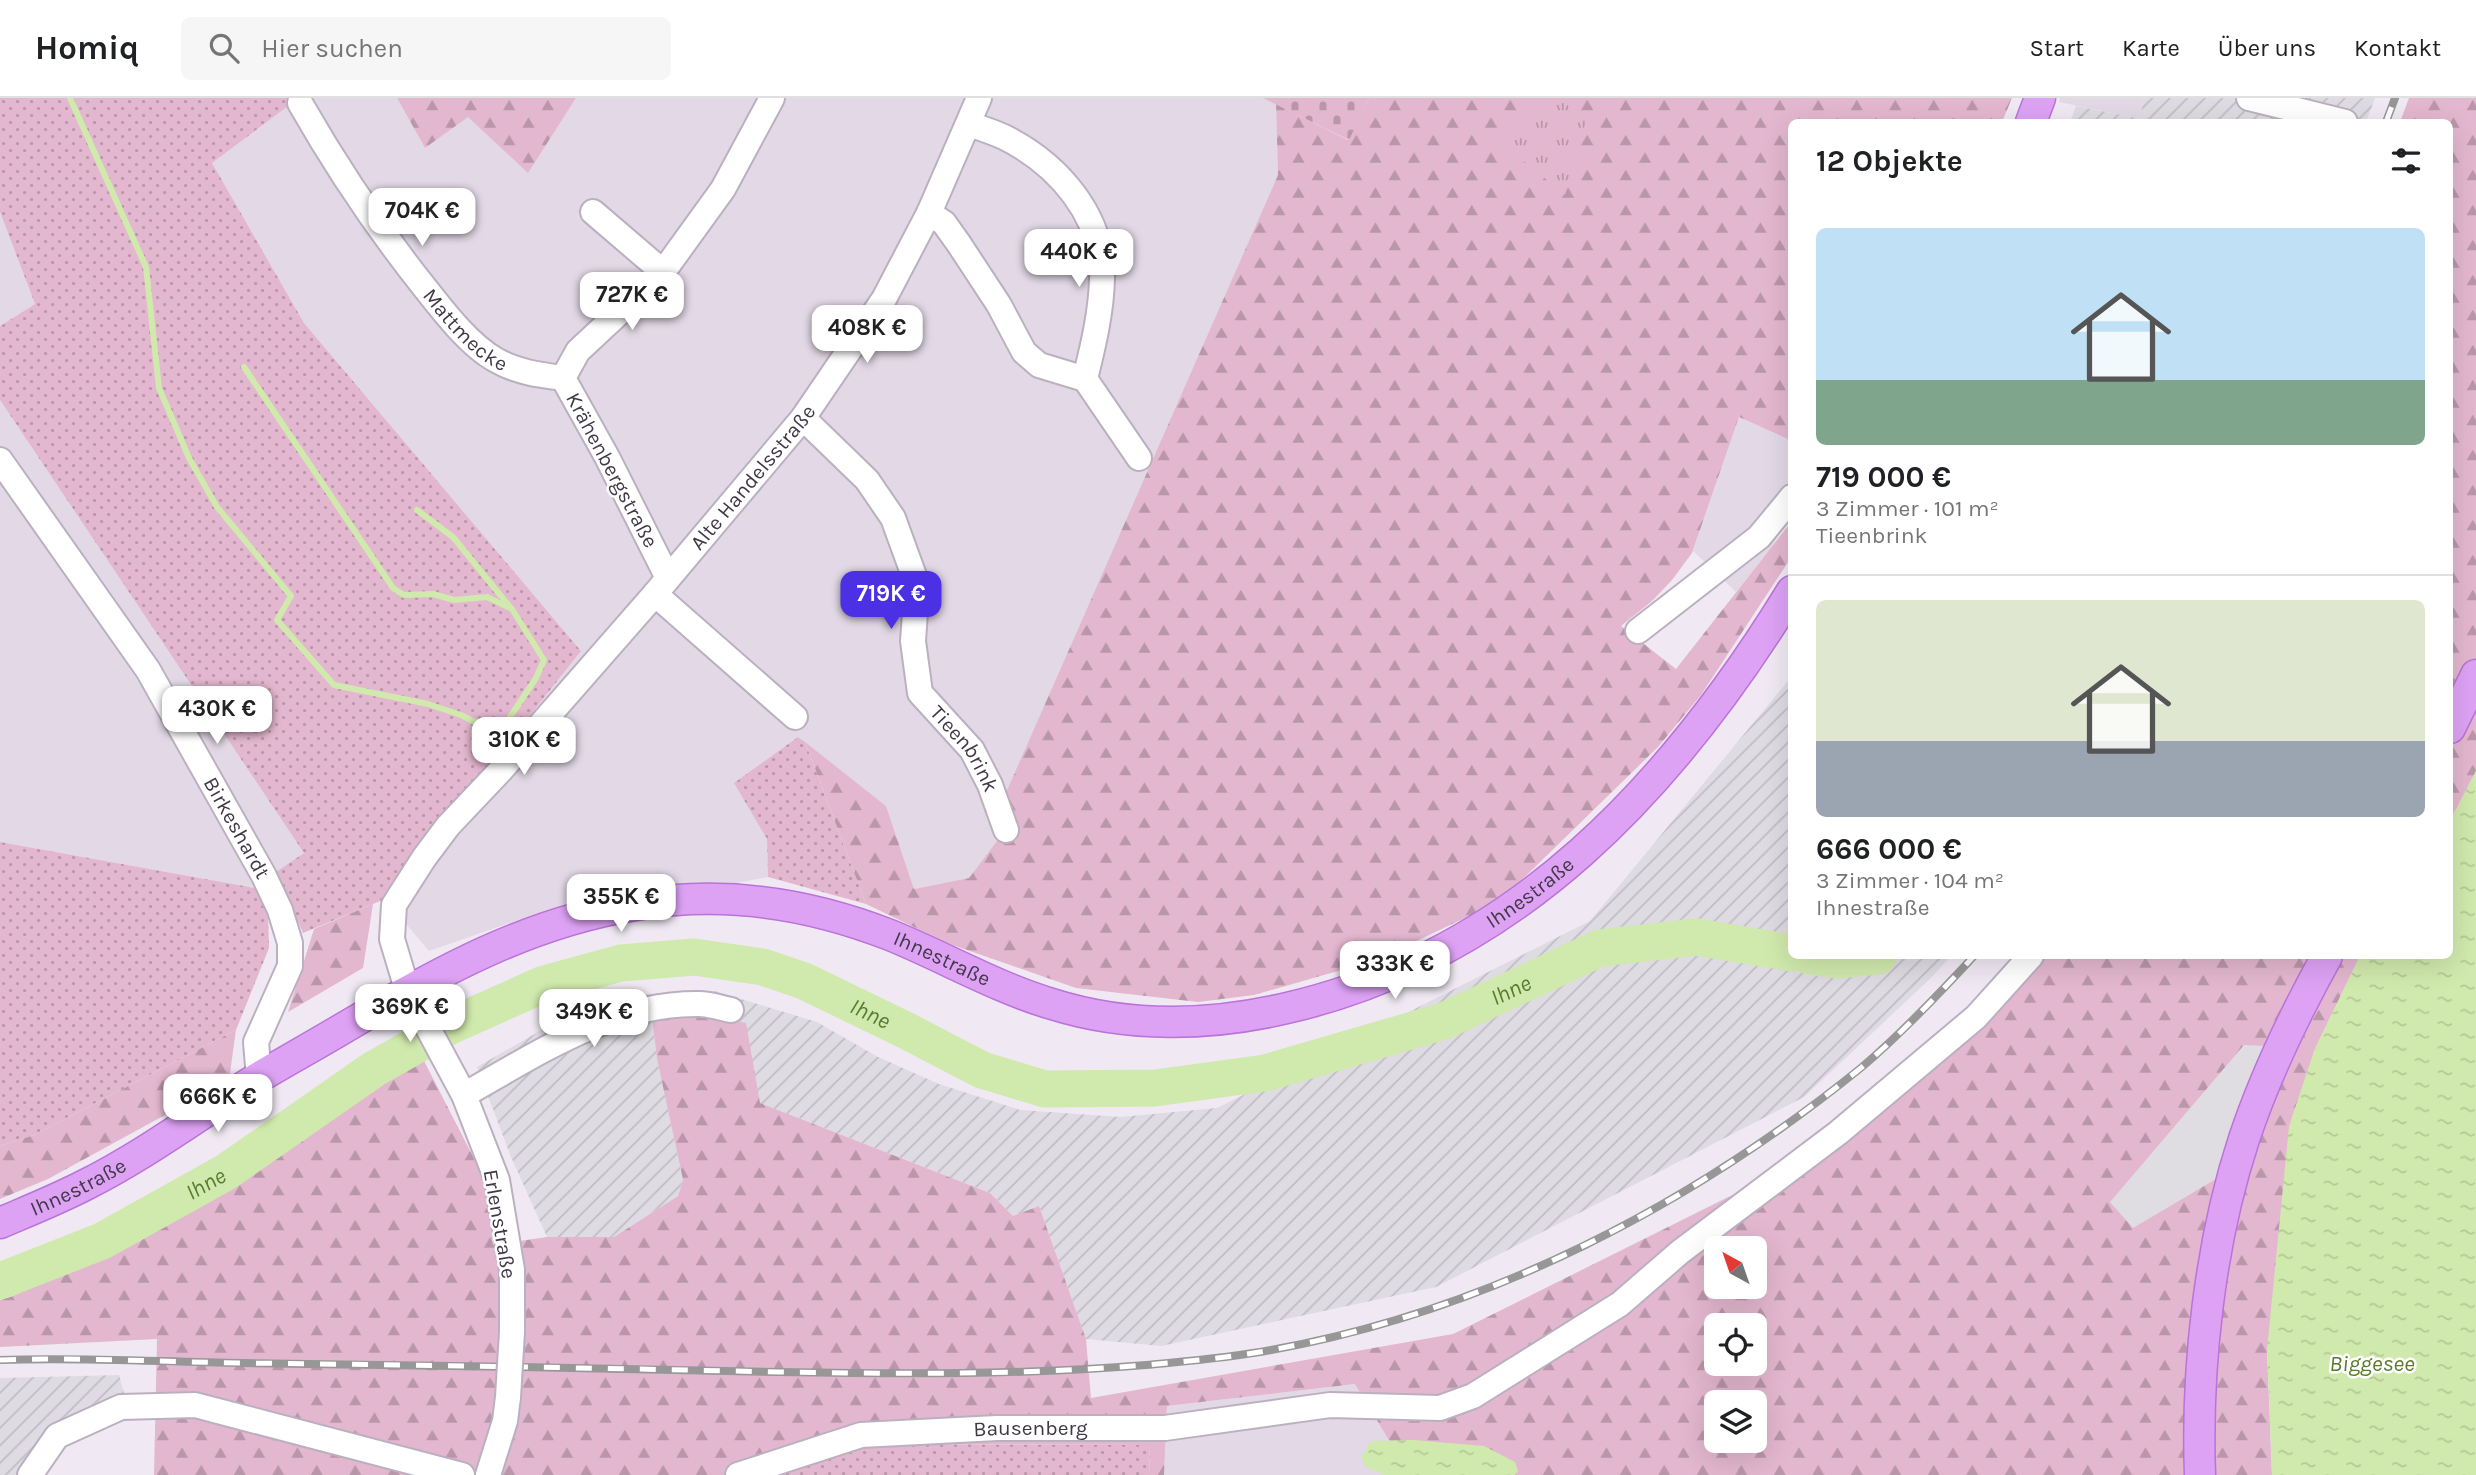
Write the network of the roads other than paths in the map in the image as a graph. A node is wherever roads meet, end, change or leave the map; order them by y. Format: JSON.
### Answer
{"nodes":[{"id":1,"x":772,"y":98,"type":"edge"},
{"id":2,"x":979,"y":98,"type":"edge"},
{"id":3,"x":2040,"y":98,"type":"edge"},
{"id":4,"x":300,"y":103,"type":"dead end"},
{"id":5,"x":2253,"y":105,"type":"edge"},
{"id":6,"x":2032,"y":119,"type":"edge"},
{"id":7,"x":2332,"y":119,"type":"edge"},
{"id":8,"x":969,"y":124,"type":"junction"},
{"id":9,"x":593,"y":212,"type":"dead end"},
{"id":10,"x":929,"y":214,"type":"junction"},
{"id":11,"x":663,"y":272,"type":"junction"},
{"id":12,"x":563,"y":378,"type":"junction"},
{"id":13,"x":1085,"y":379,"type":"junction"},
{"id":14,"x":803,"y":418,"type":"junction"},
{"id":15,"x":1139,"y":458,"type":"dead end"},
{"id":16,"x":0,"y":460,"type":"edge"},
{"id":17,"x":1788,"y":502,"type":"edge"},
{"id":18,"x":661,"y":586,"type":"junction"},
{"id":19,"x":1788,"y":597,"type":"edge"},
{"id":20,"x":1638,"y":631,"type":"dead end"},
{"id":21,"x":2476,"y":675,"type":"edge"},
{"id":22,"x":795,"y":717,"type":"dead end"},
{"id":23,"x":2453,"y":722,"type":"edge"},
{"id":24,"x":1006,"y":830,"type":"dead end"},
{"id":25,"x":2028,"y":959,"type":"edge"},
{"id":26,"x":2325,"y":959,"type":"edge"},
{"id":27,"x":412,"y":998,"type":"junction"},
{"id":28,"x":732,"y":1010,"type":"dead end"},
{"id":29,"x":259,"y":1077,"type":"junction"},
{"id":30,"x":464,"y":1095,"type":"junction"},
{"id":31,"x":0,"y":1223,"type":"edge"},
{"id":32,"x":30,"y":1475,"type":"edge"},
{"id":33,"x":462,"y":1475,"type":"edge"},
{"id":34,"x":488,"y":1475,"type":"edge"},
{"id":35,"x":738,"y":1475,"type":"edge"},
{"id":36,"x":2200,"y":1475,"type":"edge"}],
"edges":[{"from":1,"to":11,"type":"street","name":"Krähenbergstraße"},
{"from":2,"to":8,"type":"street","name":"Alte Handelsstraße"},
{"from":3,"to":6,"type":"main road"},
{"from":4,"to":12,"type":"street","name":"Mattmecke"},
{"from":5,"to":7,"type":"street"},
{"from":8,"to":10,"type":"street","name":"Alte Handelsstraße"},
{"from":8,"to":13,"type":"street"},
{"from":9,"to":11,"type":"street"},
{"from":10,"to":13,"type":"street"},
{"from":10,"to":14,"type":"street","name":"Alte Handelsstraße"},
{"from":11,"to":12,"type":"street","name":"Krähenbergstraße"},
{"from":12,"to":18,"type":"street","name":"Krähenbergstraße"},
{"from":13,"to":15,"type":"street"},
{"from":14,"to":18,"type":"street","name":"Alte Handelsstraße"},
{"from":14,"to":24,"type":"street","name":"Tieenbrink"},
{"from":16,"to":29,"type":"street","name":"Birkeshardt"},
{"from":17,"to":20,"type":"street"},
{"from":18,"to":22,"type":"street"},
{"from":18,"to":27,"type":"street","name":"Alte Handelsstraße"},
{"from":19,"to":27,"type":"main road","name":"Ihnestraße"},
{"from":21,"to":23,"type":"main road"},
{"from":25,"to":35,"type":"street","name":"Bausenberg"},
{"from":26,"to":36,"type":"main road"},
{"from":27,"to":29,"type":"main road","name":"Ihnestraße"},
{"from":27,"to":30,"type":"street","name":"Erlenstraße"},
{"from":28,"to":30,"type":"street"},
{"from":29,"to":31,"type":"main road","name":"Ihnestraße"},
{"from":30,"to":34,"type":"street","name":"Erlenstraße","bridge":true},
{"from":32,"to":33,"type":"street"}]}
